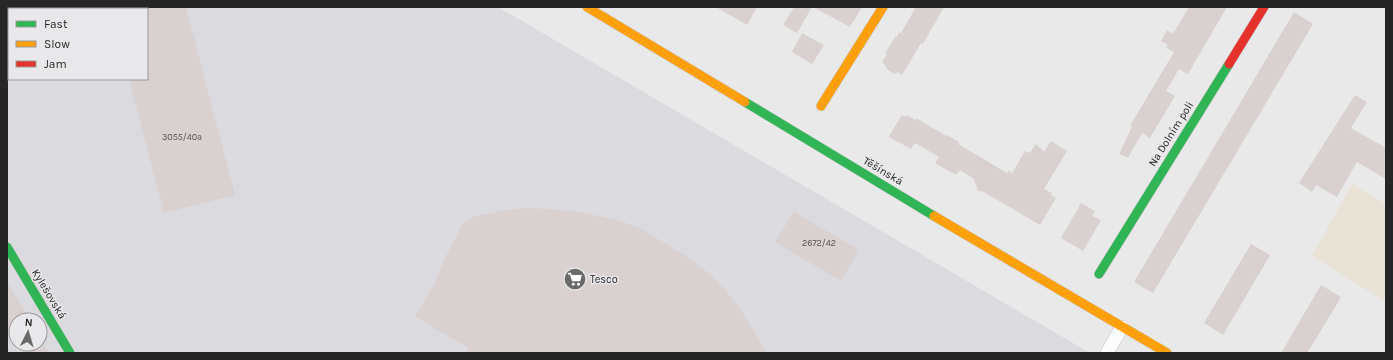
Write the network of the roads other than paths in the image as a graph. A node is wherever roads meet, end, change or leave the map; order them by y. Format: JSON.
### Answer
{"nodes":[{"id":1,"x":587,"y":7,"type":"edge"},
{"id":2,"x":883,"y":7,"type":"edge"},
{"id":3,"x":1264,"y":7,"type":"edge"},
{"id":4,"x":821,"y":106,"type":"dead end"},
{"id":5,"x":7,"y":247,"type":"edge"},
{"id":6,"x":1099,"y":274,"type":"dead end"},
{"id":7,"x":1122,"y":327,"type":"junction"},
{"id":8,"x":70,"y":353,"type":"edge"},
{"id":9,"x":1107,"y":353,"type":"edge"},
{"id":10,"x":1167,"y":353,"type":"edge"}],
"edges":[{"from":1,"to":7,"type":"street","name":"Těšínská"},
{"from":2,"to":4,"type":"street"},
{"from":3,"to":6,"type":"street","name":"Na Dolním poli"},
{"from":5,"to":8,"type":"street","name":"Kylešovská"},
{"from":7,"to":9,"type":"street"},
{"from":7,"to":10,"type":"street","name":"Těšínská"}]}
